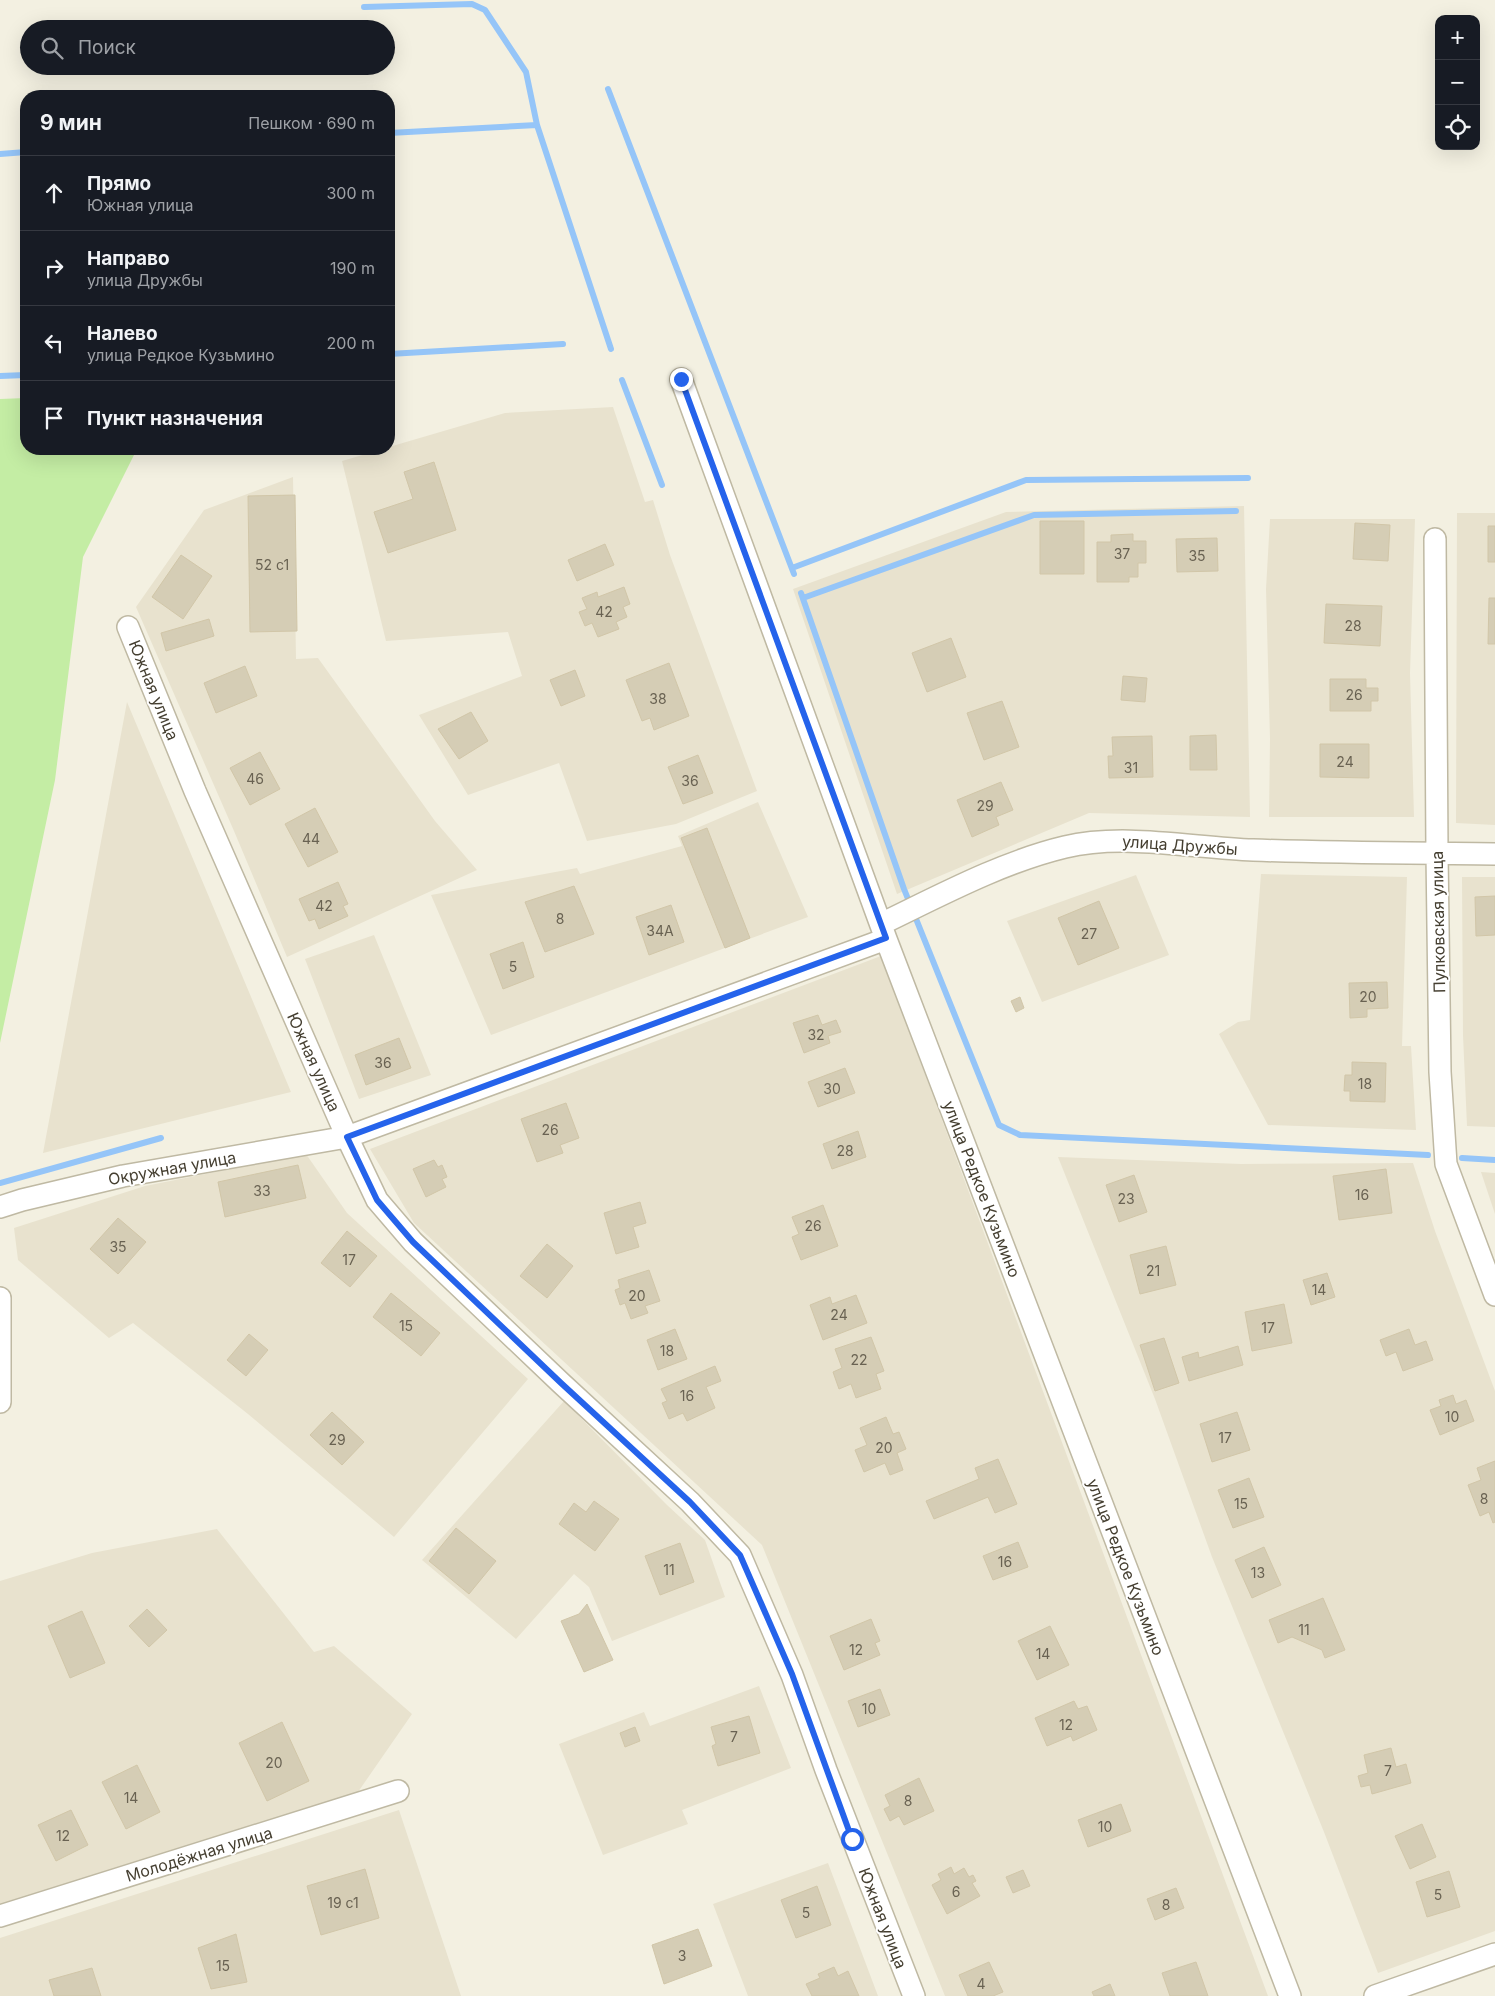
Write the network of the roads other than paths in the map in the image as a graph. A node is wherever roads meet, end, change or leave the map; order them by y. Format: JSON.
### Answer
{"nodes":[{"id":1,"x":681,"y":379,"type":"dead end"},
{"id":2,"x":1436,"y":539,"type":"dead end"},
{"id":3,"x":128,"y":627,"type":"dead end"},
{"id":4,"x":1437,"y":853,"type":"junction"},
{"id":5,"x":1495,"y":854,"type":"edge"},
{"id":6,"x":884,"y":931,"type":"junction"},
{"id":7,"x":347,"y":1137,"type":"junction"},
{"id":8,"x":0,"y":1207,"type":"edge"},
{"id":9,"x":1495,"y":1295,"type":"edge"},
{"id":10,"x":0,"y":1298,"type":"edge"},
{"id":11,"x":0,"y":1402,"type":"edge"},
{"id":12,"x":398,"y":1791,"type":"dead end"},
{"id":13,"x":0,"y":1916,"type":"edge"},
{"id":14,"x":1495,"y":1954,"type":"edge"},
{"id":15,"x":914,"y":1996,"type":"edge"},
{"id":16,"x":1290,"y":1996,"type":"edge"},
{"id":17,"x":1375,"y":1996,"type":"edge"}],
"edges":[{"from":1,"to":6,"type":"street","name":"улица Редкое Кузьмино"},
{"from":2,"to":4,"type":"street","name":"Пулковская улица"},
{"from":3,"to":7,"type":"street","name":"Южная улица"},
{"from":4,"to":5,"type":"street","name":"улица Дружбы"},
{"from":4,"to":6,"type":"street","name":"улица Дружбы"},
{"from":4,"to":9,"type":"street","name":"Пулковская улица"},
{"from":6,"to":7,"type":"street","name":"улица Дружбы"},
{"from":6,"to":16,"type":"street","name":"улица Редкое Кузьмино"},
{"from":7,"to":8,"type":"street","name":"Окружная улица"},
{"from":7,"to":15,"type":"street","name":"Южная улица"},
{"from":10,"to":11,"type":"street"},
{"from":12,"to":13,"type":"street","name":"Молодёжная улица"},
{"from":14,"to":17,"type":"street"}]}
